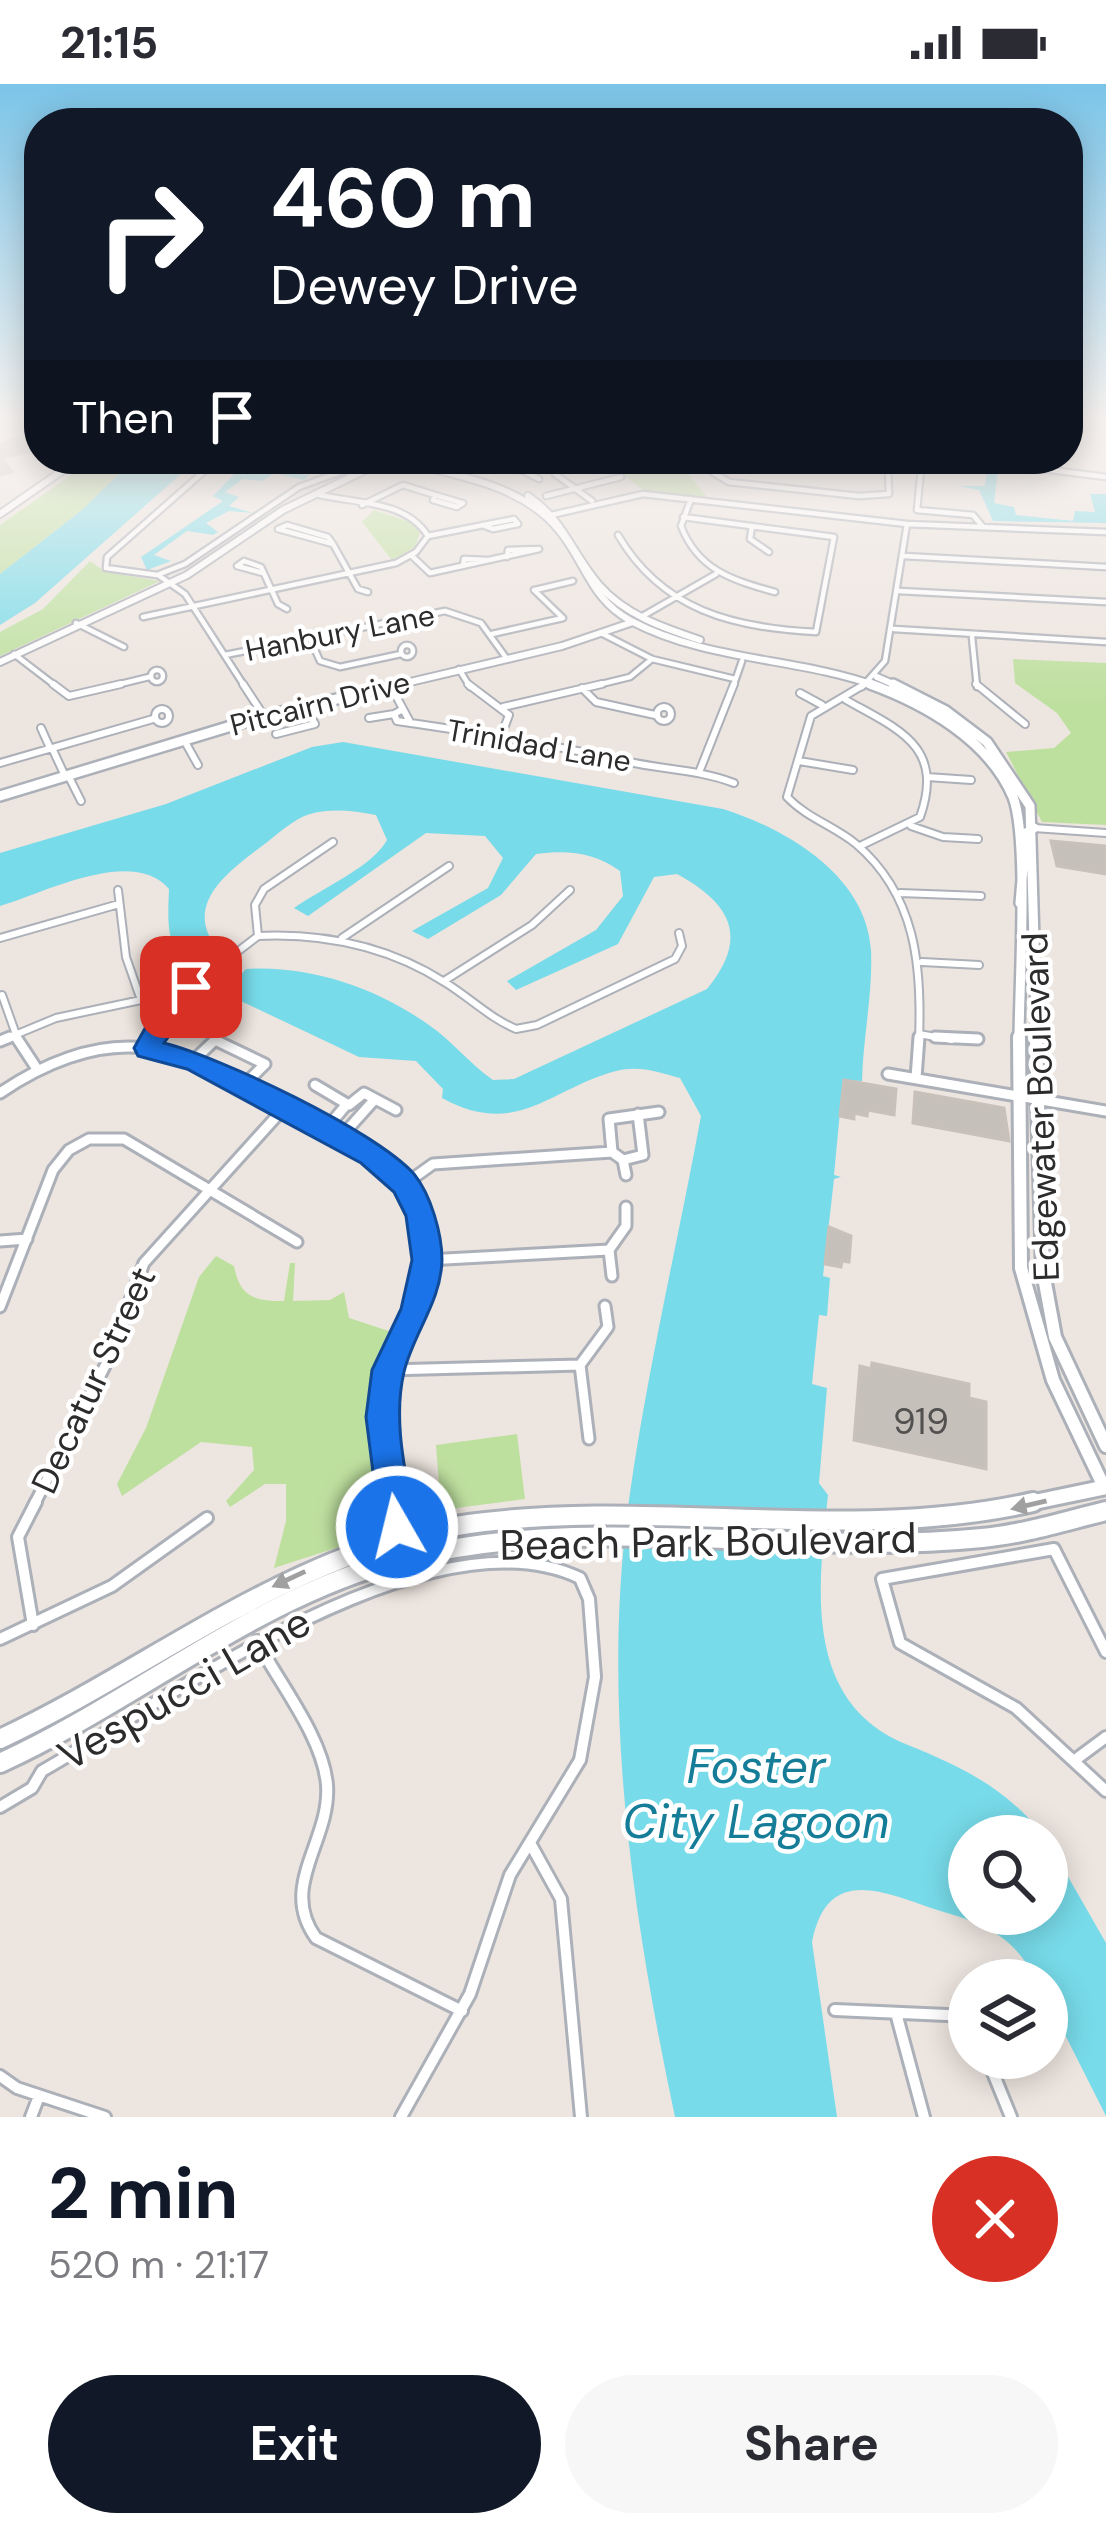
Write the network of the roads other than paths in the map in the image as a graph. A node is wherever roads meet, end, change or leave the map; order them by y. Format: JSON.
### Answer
{"nodes":[{"id":1,"x":158,"y":512,"type":"edge"},
{"id":2,"x":263,"y":512,"type":"edge"},
{"id":3,"x":286,"y":512,"type":"edge"},
{"id":4,"x":397,"y":512,"type":"edge"},
{"id":5,"x":543,"y":512,"type":"edge"},
{"id":6,"x":545,"y":512,"type":"edge"},
{"id":7,"x":560,"y":512,"type":"edge"},
{"id":8,"x":685,"y":512,"type":"edge"},
{"id":9,"x":798,"y":512,"type":"edge"},
{"id":10,"x":938,"y":512,"type":"edge"},
{"id":11,"x":550,"y":515,"type":"junction"},
{"id":12,"x":683,"y":517,"type":"junction"},
{"id":13,"x":907,"y":524,"type":"junction"},
{"id":14,"x":482,"y":525,"type":"junction"},
{"id":15,"x":752,"y":526,"type":"junction"},
{"id":16,"x":983,"y":527,"type":"junction"},
{"id":17,"x":1106,"y":532,"type":"edge"},
{"id":18,"x":618,"y":535,"type":"dead end"},
{"id":19,"x":428,"y":536,"type":"junction"},
{"id":20,"x":333,"y":544,"type":"junction"},
{"id":21,"x":769,"y":551,"type":"dead end"},
{"id":22,"x":412,"y":556,"type":"junction"},
{"id":23,"x":904,"y":556,"type":"junction"},
{"id":24,"x":507,"y":557,"type":"junction"},
{"id":25,"x":1106,"y":567,"type":"edge"},
{"id":26,"x":350,"y":573,"type":"junction"},
{"id":27,"x":263,"y":574,"type":"dead end"},
{"id":28,"x":716,"y":574,"type":"junction"},
{"id":29,"x":157,"y":575,"type":"junction"},
{"id":30,"x":573,"y":581,"type":"dead end"},
{"id":31,"x":170,"y":582,"type":"junction"},
{"id":32,"x":270,"y":589,"type":"junction"},
{"id":33,"x":899,"y":591,"type":"junction"},
{"id":34,"x":368,"y":592,"type":"dead end"},
{"id":35,"x":775,"y":592,"type":"dead end"},
{"id":36,"x":669,"y":598,"type":"junction"},
{"id":37,"x":1106,"y":602,"type":"edge"},
{"id":38,"x":193,"y":605,"type":"junction"},
{"id":39,"x":287,"y":609,"type":"dead end"},
{"id":40,"x":143,"y":617,"type":"dead end"},
{"id":41,"x":637,"y":620,"type":"junction"},
{"id":42,"x":76,"y":623,"type":"junction"},
{"id":43,"x":894,"y":629,"type":"junction"},
{"id":44,"x":492,"y":634,"type":"junction"},
{"id":45,"x":602,"y":634,"type":"junction"},
{"id":46,"x":972,"y":637,"type":"junction"},
{"id":47,"x":311,"y":640,"type":"junction"},
{"id":48,"x":1106,"y":642,"type":"edge"},
{"id":49,"x":124,"y":647,"type":"dead end"},
{"id":50,"x":14,"y":654,"type":"junction"},
{"id":51,"x":401,"y":654,"type":"dead end"},
{"id":52,"x":225,"y":656,"type":"junction"},
{"id":53,"x":507,"y":658,"type":"junction"},
{"id":54,"x":652,"y":658,"type":"junction"},
{"id":55,"x":742,"y":661,"type":"dead end"},
{"id":56,"x":0,"y":662,"type":"edge"},
{"id":57,"x":459,"y":669,"type":"junction"},
{"id":58,"x":148,"y":677,"type":"dead end"},
{"id":59,"x":871,"y":678,"type":"junction"},
{"id":60,"x":735,"y":680,"type":"junction"},
{"id":61,"x":582,"y":688,"type":"junction"},
{"id":62,"x":800,"y":693,"type":"dead end"},
{"id":63,"x":395,"y":694,"type":"dead end"},
{"id":64,"x":846,"y":700,"type":"junction"},
{"id":65,"x":304,"y":705,"type":"junction"},
{"id":66,"x":822,"y":705,"type":"junction"},
{"id":67,"x":503,"y":707,"type":"junction"},
{"id":68,"x":403,"y":710,"type":"junction"},
{"id":69,"x":394,"y":714,"type":"junction"},
{"id":70,"x":655,"y":715,"type":"dead end"},
{"id":71,"x":264,"y":716,"type":"junction"},
{"id":72,"x":153,"y":718,"type":"dead end"},
{"id":73,"x":369,"y":718,"type":"dead end"},
{"id":74,"x":410,"y":722,"type":"junction"},
{"id":75,"x":1025,"y":724,"type":"dead end"},
{"id":76,"x":40,"y":728,"type":"dead end"},
{"id":77,"x":276,"y":734,"type":"dead end"},
{"id":78,"x":500,"y":739,"type":"junction"},
{"id":79,"x":184,"y":740,"type":"junction"},
{"id":80,"x":51,"y":748,"type":"junction"},
{"id":81,"x":799,"y":761,"type":"junction"},
{"id":82,"x":0,"y":763,"type":"edge"},
{"id":83,"x":198,"y":765,"type":"dead end"},
{"id":84,"x":700,"y":770,"type":"junction"},
{"id":85,"x":854,"y":770,"type":"dead end"},
{"id":86,"x":1000,"y":774,"type":"junction"},
{"id":87,"x":66,"y":776,"type":"junction"},
{"id":88,"x":927,"y":778,"type":"junction"},
{"id":89,"x":971,"y":780,"type":"dead end"},
{"id":90,"x":734,"y":783,"type":"dead end"},
{"id":91,"x":0,"y":796,"type":"edge"},
{"id":92,"x":81,"y":801,"type":"dead end"},
{"id":93,"x":911,"y":826,"type":"junction"},
{"id":94,"x":1034,"y":828,"type":"junction"},
{"id":95,"x":1106,"y":832,"type":"edge"},
{"id":96,"x":978,"y":839,"type":"dead end"},
{"id":97,"x":333,"y":842,"type":"dead end"},
{"id":98,"x":860,"y":846,"type":"junction"},
{"id":99,"x":449,"y":866,"type":"dead end"},
{"id":100,"x":118,"y":890,"type":"dead end"},
{"id":101,"x":570,"y":890,"type":"dead end"},
{"id":102,"x":899,"y":893,"type":"junction"},
{"id":103,"x":981,"y":896,"type":"dead end"},
{"id":104,"x":119,"y":904,"type":"junction"},
{"id":105,"x":1018,"y":912,"type":"junction"},
{"id":106,"x":679,"y":933,"type":"dead end"},
{"id":107,"x":258,"y":936,"type":"junction"},
{"id":108,"x":0,"y":938,"type":"edge"},
{"id":109,"x":340,"y":939,"type":"junction"},
{"id":110,"x":922,"y":962,"type":"junction"},
{"id":111,"x":979,"y":965,"type":"dead end"},
{"id":112,"x":444,"y":981,"type":"junction"},
{"id":113,"x":2,"y":995,"type":"edge"},
{"id":114,"x":16,"y":1033,"type":"junction"},
{"id":115,"x":919,"y":1034,"type":"junction"},
{"id":116,"x":978,"y":1039,"type":"dead end"},
{"id":117,"x":0,"y":1041,"type":"edge"},
{"id":118,"x":148,"y":1048,"type":"junction"},
{"id":119,"x":194,"y":1060,"type":"junction"},
{"id":120,"x":37,"y":1069,"type":"junction"},
{"id":121,"x":888,"y":1074,"type":"dead end"},
{"id":122,"x":916,"y":1078,"type":"junction"},
{"id":123,"x":315,"y":1085,"type":"dead end"},
{"id":124,"x":243,"y":1086,"type":"junction"},
{"id":125,"x":0,"y":1094,"type":"edge"},
{"id":126,"x":1021,"y":1097,"type":"junction"},
{"id":127,"x":375,"y":1099,"type":"junction"},
{"id":128,"x":1038,"y":1100,"type":"junction"},
{"id":129,"x":347,"y":1106,"type":"junction"},
{"id":130,"x":284,"y":1108,"type":"junction"},
{"id":131,"x":396,"y":1110,"type":"dead end"},
{"id":132,"x":1106,"y":1111,"type":"edge"},
{"id":133,"x":659,"y":1112,"type":"dead end"},
{"id":134,"x":638,"y":1114,"type":"junction"},
{"id":135,"x":325,"y":1130,"type":"junction"},
{"id":136,"x":340,"y":1138,"type":"junction"},
{"id":137,"x":612,"y":1152,"type":"junction"},
{"id":138,"x":623,"y":1160,"type":"junction"},
{"id":139,"x":626,"y":1175,"type":"dead end"},
{"id":140,"x":405,"y":1184,"type":"junction"},
{"id":141,"x":208,"y":1187,"type":"junction"},
{"id":142,"x":626,"y":1207,"type":"dead end"},
{"id":143,"x":27,"y":1239,"type":"junction"},
{"id":144,"x":0,"y":1241,"type":"edge"},
{"id":145,"x":297,"y":1242,"type":"dead end"},
{"id":146,"x":609,"y":1250,"type":"junction"},
{"id":147,"x":427,"y":1260,"type":"junction"},
{"id":148,"x":612,"y":1276,"type":"dead end"},
{"id":149,"x":0,"y":1306,"type":"edge"},
{"id":150,"x":605,"y":1306,"type":"dead end"},
{"id":151,"x":580,"y":1365,"type":"junction"},
{"id":152,"x":388,"y":1370,"type":"junction"},
{"id":153,"x":589,"y":1439,"type":"dead end"},
{"id":154,"x":1106,"y":1446,"type":"edge"},
{"id":155,"x":1105,"y":1488,"type":"edge"},
{"id":156,"x":1106,"y":1511,"type":"edge"},
{"id":157,"x":207,"y":1518,"type":"dead end"},
{"id":158,"x":528,"y":1529,"type":"junction"},
{"id":159,"x":399,"y":1539,"type":"junction"},
{"id":160,"x":401,"y":1559,"type":"junction"},
{"id":161,"x":33,"y":1625,"type":"junction"},
{"id":162,"x":0,"y":1640,"type":"edge"},
{"id":163,"x":257,"y":1641,"type":"junction"},
{"id":164,"x":1106,"y":1652,"type":"edge"},
{"id":165,"x":1106,"y":1737,"type":"edge"},
{"id":166,"x":0,"y":1739,"type":"edge"},
{"id":167,"x":1076,"y":1760,"type":"junction"},
{"id":168,"x":0,"y":1763,"type":"edge"},
{"id":169,"x":1106,"y":1792,"type":"edge"},
{"id":170,"x":0,"y":1807,"type":"edge"},
{"id":171,"x":530,"y":1843,"type":"junction"},
{"id":172,"x":835,"y":2010,"type":"dead end"},
{"id":173,"x":462,"y":2011,"type":"junction"},
{"id":174,"x":896,"y":2013,"type":"junction"},
{"id":175,"x":948,"y":2015,"type":"edge"},
{"id":176,"x":0,"y":2076,"type":"edge"},
{"id":177,"x":996,"y":2079,"type":"edge"},
{"id":178,"x":39,"y":2096,"type":"junction"},
{"id":179,"x":31,"y":2117,"type":"edge"},
{"id":180,"x":105,"y":2117,"type":"edge"},
{"id":181,"x":401,"y":2117,"type":"edge"},
{"id":182,"x":581,"y":2117,"type":"edge"},
{"id":183,"x":924,"y":2117,"type":"edge"},
{"id":184,"x":1011,"y":2117,"type":"edge"}],
"edges":[{"from":1,"to":29,"type":"street"},
{"from":2,"to":29,"type":"street"},
{"from":3,"to":31,"type":"street"},
{"from":4,"to":19,"type":"street"},
{"from":5,"to":11,"type":"street","name":"Edgewater Boulevard"},
{"from":6,"to":11,"type":"street","name":"Edgewater Boulevard"},
{"from":7,"to":11,"type":"street"},
{"from":8,"to":12,"type":"street"},
{"from":9,"to":13,"type":"street"},
{"from":10,"to":16,"type":"street"},
{"from":11,"to":41,"type":"street","name":"Edgewater Boulevard"},
{"from":12,"to":15,"type":"street"},
{"from":12,"to":28,"type":"street"},
{"from":13,"to":16,"type":"street"},
{"from":13,"to":23,"type":"street"},
{"from":14,"to":14,"type":"street"},
{"from":14,"to":19,"type":"street"},
{"from":15,"to":21,"type":"street"},
{"from":15,"to":36,"type":"street"},
{"from":16,"to":17,"type":"street"},
{"from":18,"to":36,"type":"street"},
{"from":19,"to":22,"type":"street"},
{"from":20,"to":20,"type":"street"},
{"from":20,"to":26,"type":"street"},
{"from":22,"to":24,"type":"street"},
{"from":22,"to":26,"type":"street"},
{"from":23,"to":25,"type":"street"},
{"from":23,"to":33,"type":"street"},
{"from":24,"to":24,"type":"street"},
{"from":26,"to":32,"type":"street"},
{"from":26,"to":34,"type":"street"},
{"from":27,"to":32,"type":"street"},
{"from":28,"to":35,"type":"street"},
{"from":28,"to":36,"type":"street"},
{"from":29,"to":31,"type":"street"},
{"from":30,"to":44,"type":"street"},
{"from":31,"to":38,"type":"street"},
{"from":31,"to":42,"type":"street"},
{"from":32,"to":38,"type":"street"},
{"from":32,"to":39,"type":"street"},
{"from":33,"to":37,"type":"street"},
{"from":33,"to":43,"type":"street"},
{"from":36,"to":41,"type":"street"},
{"from":38,"to":40,"type":"street"},
{"from":38,"to":52,"type":"street"},
{"from":41,"to":45,"type":"street","name":"Pitcairn Drive"},
{"from":41,"to":59,"type":"street","name":"Edgewater Boulevard"},
{"from":42,"to":49,"type":"street"},
{"from":42,"to":50,"type":"street"},
{"from":43,"to":46,"type":"street"},
{"from":43,"to":59,"type":"street"},
{"from":44,"to":47,"type":"street","name":"Hanbury Lane"},
{"from":44,"to":53,"type":"street"},
{"from":45,"to":53,"type":"street","name":"Pitcairn Drive"},
{"from":45,"to":54,"type":"street"},
{"from":46,"to":48,"type":"street"},
{"from":46,"to":75,"type":"street"},
{"from":47,"to":51,"type":"street"},
{"from":47,"to":52,"type":"street","name":"Hanbury Lane"},
{"from":50,"to":56,"type":"street"},
{"from":50,"to":58,"type":"street"},
{"from":52,"to":71,"type":"street"},
{"from":53,"to":57,"type":"street","name":"Pitcairn Drive"},
{"from":54,"to":60,"type":"street"},
{"from":54,"to":61,"type":"street"},
{"from":55,"to":60,"type":"street"},
{"from":57,"to":65,"type":"street","name":"Pitcairn Drive"},
{"from":57,"to":67,"type":"street"},
{"from":59,"to":64,"type":"street"},
{"from":59,"to":86,"type":"street","name":"Edgewater Boulevard"},
{"from":59,"to":94,"type":"street","name":"Edgewater Boulevard"},
{"from":60,"to":84,"type":"street"},
{"from":61,"to":67,"type":"street"},
{"from":61,"to":70,"type":"street"},
{"from":62,"to":66,"type":"street"},
{"from":63,"to":68,"type":"street","name":"Trinidad Lane"},
{"from":64,"to":66,"type":"street"},
{"from":64,"to":88,"type":"street"},
{"from":65,"to":71,"type":"street","name":"Pitcairn Drive"},
{"from":65,"to":77,"type":"street"},
{"from":66,"to":81,"type":"street"},
{"from":67,"to":78,"type":"street"},
{"from":68,"to":69,"type":"street"},
{"from":68,"to":74,"type":"street","name":"Trinidad Lane"},
{"from":69,"to":73,"type":"street"},
{"from":69,"to":74,"type":"street"},
{"from":71,"to":79,"type":"street","name":"Pitcairn Drive"},
{"from":72,"to":80,"type":"street"},
{"from":74,"to":78,"type":"street","name":"Trinidad Lane"},
{"from":76,"to":80,"type":"street"},
{"from":78,"to":84,"type":"street","name":"Trinidad Lane"},
{"from":79,"to":83,"type":"street"},
{"from":79,"to":87,"type":"street","name":"Pitcairn Drive"},
{"from":80,"to":82,"type":"street"},
{"from":80,"to":87,"type":"street"},
{"from":81,"to":85,"type":"street"},
{"from":81,"to":98,"type":"street"},
{"from":84,"to":90,"type":"street","name":"Trinidad Lane"},
{"from":86,"to":94,"type":"street","name":"Edgewater Boulevard"},
{"from":86,"to":105,"type":"street","name":"Edgewater Boulevard"},
{"from":87,"to":91,"type":"street","name":"Pitcairn Drive"},
{"from":87,"to":92,"type":"street"},
{"from":88,"to":89,"type":"street"},
{"from":88,"to":93,"type":"street"},
{"from":93,"to":96,"type":"street"},
{"from":93,"to":98,"type":"street"},
{"from":94,"to":95,"type":"street"},
{"from":94,"to":105,"type":"street","name":"Edgewater Boulevard"},
{"from":94,"to":128,"type":"street","name":"Edgewater Boulevard"},
{"from":97,"to":107,"type":"street"},
{"from":98,"to":102,"type":"street"},
{"from":99,"to":109,"type":"street"},
{"from":100,"to":104,"type":"street"},
{"from":101,"to":112,"type":"street"},
{"from":102,"to":103,"type":"street"},
{"from":102,"to":110,"type":"street"},
{"from":104,"to":108,"type":"street"},
{"from":104,"to":114,"type":"street"},
{"from":105,"to":126,"type":"street","name":"Edgewater Boulevard"},
{"from":106,"to":112,"type":"street"},
{"from":107,"to":109,"type":"street"},
{"from":107,"to":118,"type":"street"},
{"from":109,"to":112,"type":"street"},
{"from":110,"to":111,"type":"street"},
{"from":110,"to":115,"type":"street"},
{"from":113,"to":114,"type":"street"},
{"from":114,"to":117,"type":"street"},
{"from":114,"to":120,"type":"street"},
{"from":115,"to":116,"type":"street"},
{"from":115,"to":122,"type":"street"},
{"from":118,"to":119,"type":"street"},
{"from":118,"to":120,"type":"street"},
{"from":119,"to":124,"type":"street"},
{"from":119,"to":124,"type":"street"},
{"from":120,"to":125,"type":"street"},
{"from":121,"to":122,"type":"street"},
{"from":122,"to":126,"type":"street"},
{"from":123,"to":129,"type":"street"},
{"from":124,"to":130,"type":"street"},
{"from":126,"to":128,"type":"street"},
{"from":126,"to":155,"type":"street","name":"Edgewater Boulevard"},
{"from":127,"to":129,"type":"street"},
{"from":127,"to":131,"type":"street"},
{"from":127,"to":136,"type":"street"},
{"from":128,"to":132,"type":"street"},
{"from":128,"to":154,"type":"street","name":"Edgewater Boulevard"},
{"from":129,"to":135,"type":"street"},
{"from":130,"to":135,"type":"street"},
{"from":130,"to":141,"type":"street","name":"Decatur Street"},
{"from":133,"to":134,"type":"street"},
{"from":134,"to":137,"type":"street"},
{"from":134,"to":138,"type":"street"},
{"from":135,"to":136,"type":"street"},
{"from":136,"to":140,"type":"street"},
{"from":137,"to":138,"type":"street"},
{"from":137,"to":140,"type":"street"},
{"from":138,"to":139,"type":"street"},
{"from":140,"to":147,"type":"street"},
{"from":141,"to":143,"type":"street"},
{"from":141,"to":145,"type":"street"},
{"from":141,"to":161,"type":"street","name":"Decatur Street"},
{"from":142,"to":146,"type":"street"},
{"from":143,"to":144,"type":"street"},
{"from":143,"to":149,"type":"street"},
{"from":146,"to":147,"type":"street"},
{"from":146,"to":148,"type":"street"},
{"from":147,"to":152,"type":"street"},
{"from":150,"to":151,"type":"street"},
{"from":151,"to":152,"type":"street"},
{"from":151,"to":153,"type":"street"},
{"from":152,"to":159,"type":"street"},
{"from":155,"to":158,"type":"main road","name":"Beach Park Boulevard","one_way":true},
{"from":156,"to":158,"type":"main road","name":"Beach Park Boulevard"},
{"from":157,"to":161,"type":"street"},
{"from":158,"to":159,"type":"main road","name":"Beach Park Boulevard"},
{"from":158,"to":160,"type":"main road","name":"Beach Park Boulevard"},
{"from":159,"to":160,"type":"street"},
{"from":159,"to":166,"type":"main road","name":"Beach Park Boulevard","one_way":true},
{"from":160,"to":168,"type":"main road","name":"Beach Park Boulevard"},
{"from":161,"to":162,"type":"street"},
{"from":163,"to":170,"type":"street","name":"Vespucci Lane"},
{"from":163,"to":171,"type":"street","name":"Vespucci Lane"},
{"from":163,"to":173,"type":"street"},
{"from":164,"to":167,"type":"street"},
{"from":165,"to":167,"type":"street"},
{"from":167,"to":169,"type":"street"},
{"from":171,"to":173,"type":"street","name":"Vespucci Lane"},
{"from":171,"to":182,"type":"street"},
{"from":172,"to":174,"type":"street"},
{"from":173,"to":181,"type":"street","name":"Vespucci Lane"},
{"from":174,"to":175,"type":"street"},
{"from":174,"to":183,"type":"street"},
{"from":176,"to":178,"type":"street"},
{"from":177,"to":184,"type":"street"},
{"from":178,"to":179,"type":"street"},
{"from":178,"to":180,"type":"street"}]}
